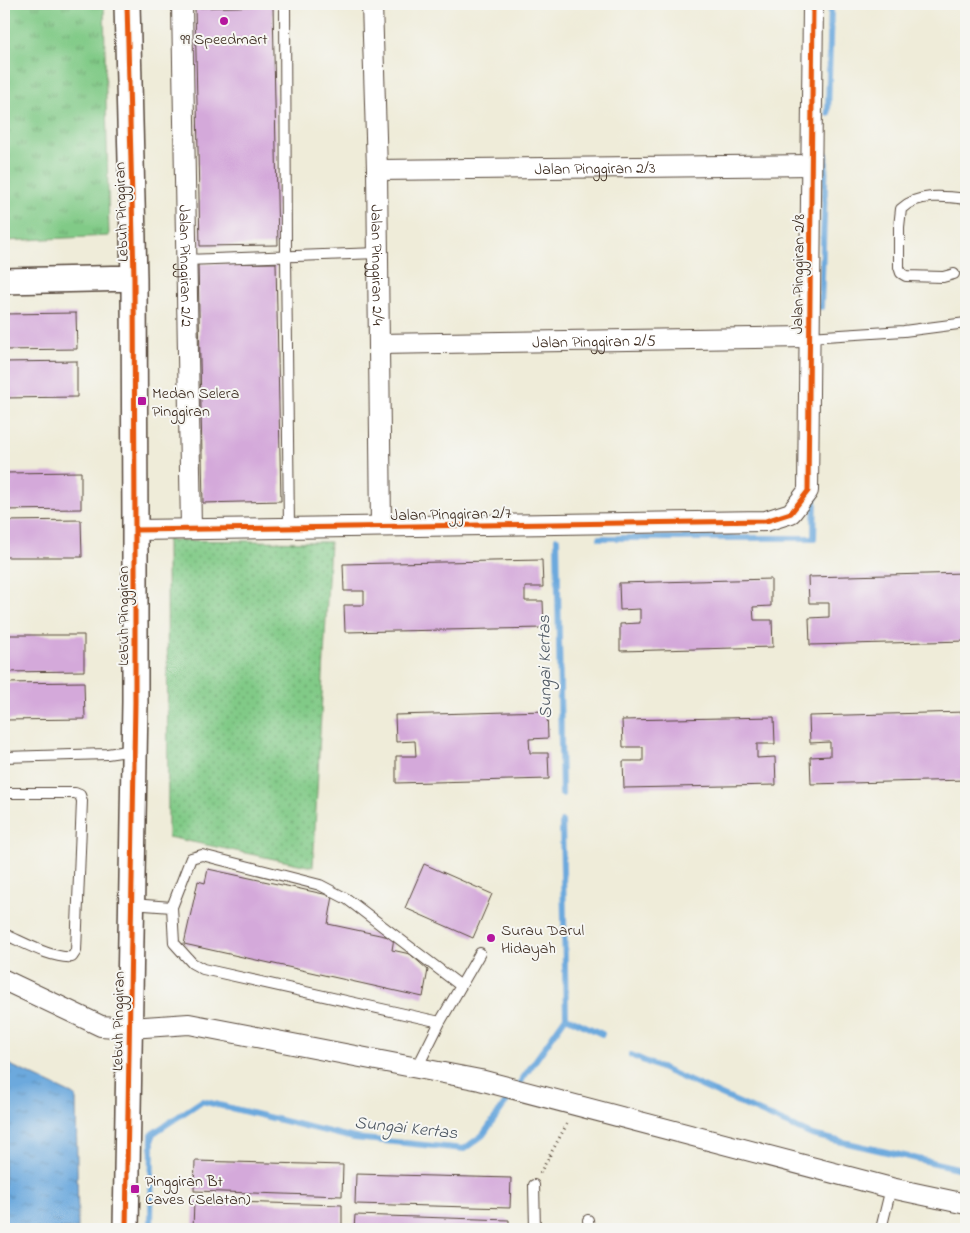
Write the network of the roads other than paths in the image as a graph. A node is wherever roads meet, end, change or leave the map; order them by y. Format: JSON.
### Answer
{"nodes":[{"id":1,"x":127,"y":4,"type":"edge"},
{"id":2,"x":182,"y":4,"type":"edge"},
{"id":3,"x":285,"y":4,"type":"edge"},
{"id":4,"x":372,"y":4,"type":"edge"},
{"id":5,"x":813,"y":4,"type":"edge"},
{"id":6,"x":811,"y":166,"type":"junction"},
{"id":7,"x":377,"y":170,"type":"junction"},
{"id":8,"x":966,"y":199,"type":"edge"},
{"id":9,"x":378,"y":253,"type":"junction"},
{"id":10,"x":286,"y":256,"type":"junction"},
{"id":11,"x":186,"y":260,"type":"junction"},
{"id":12,"x":954,"y":274,"type":"dead end"},
{"id":13,"x":134,"y":278,"type":"junction"},
{"id":14,"x":4,"y":281,"type":"edge"},
{"id":15,"x":966,"y":323,"type":"edge"},
{"id":16,"x":809,"y":337,"type":"junction"},
{"id":17,"x":379,"y":344,"type":"junction"},
{"id":18,"x":766,"y":521,"type":"joint"},
{"id":19,"x":381,"y":526,"type":"junction"},
{"id":20,"x":289,"y":528,"type":"junction"},
{"id":21,"x":192,"y":529,"type":"junction"},
{"id":22,"x":135,"y":530,"type":"junction"},
{"id":23,"x":134,"y":750,"type":"junction"},
{"id":24,"x":4,"y":757,"type":"edge"},
{"id":25,"x":4,"y":793,"type":"edge"},
{"id":26,"x":132,"y":904,"type":"junction"},
{"id":27,"x":172,"y":908,"type":"junction"},
{"id":28,"x":4,"y":934,"type":"edge"},
{"id":29,"x":480,"y":953,"type":"dead end"},
{"id":30,"x":4,"y":980,"type":"edge"},
{"id":31,"x":461,"y":986,"type":"junction"},
{"id":32,"x":440,"y":1022,"type":"junction"},
{"id":33,"x":130,"y":1028,"type":"junction"},
{"id":34,"x":416,"y":1068,"type":"junction"},
{"id":35,"x":534,"y":1185,"type":"dead end"},
{"id":36,"x":891,"y":1188,"type":"junction"},
{"id":37,"x":966,"y":1204,"type":"edge"},
{"id":38,"x":126,"y":1229,"type":"edge"},
{"id":39,"x":535,"y":1229,"type":"edge"},
{"id":40,"x":881,"y":1229,"type":"edge"}],
"edges":[{"from":1,"to":13,"type":"street","name":"Lebuh Pinggiran"},
{"from":2,"to":11,"type":"street","name":"Jalan Pinggiran 2/2"},
{"from":3,"to":10,"type":"lane"},
{"from":4,"to":7,"type":"street","name":"Jalan Pinggiran 2/4"},
{"from":5,"to":6,"type":"street","name":"Jalan Pinggiran 2/8"},
{"from":6,"to":7,"type":"street","name":"Jalan Pinggiran 2/3"},
{"from":6,"to":16,"type":"street","name":"Jalan Pinggiran 2/8"},
{"from":7,"to":9,"type":"street","name":"Jalan Pinggiran 2/4"},
{"from":8,"to":12,"type":"lane"},
{"from":9,"to":10,"type":"lane"},
{"from":9,"to":17,"type":"street","name":"Jalan Pinggiran 2/4"},
{"from":10,"to":11,"type":"lane"},
{"from":10,"to":20,"type":"lane"},
{"from":11,"to":21,"type":"street","name":"Jalan Pinggiran 2/2"},
{"from":13,"to":14,"type":"street"},
{"from":13,"to":22,"type":"street","name":"Lebuh Pinggiran"},
{"from":15,"to":16,"type":"lane"},
{"from":16,"to":17,"type":"street","name":"Jalan Pinggiran 2/5"},
{"from":16,"to":18,"type":"street","name":"Jalan Pinggiran 2/8"},
{"from":17,"to":19,"type":"street","name":"Jalan Pinggiran 2/4"},
{"from":18,"to":19,"type":"street","name":"Jalan Pinggiran 2/7"},
{"from":19,"to":20,"type":"street","name":"Jalan Pinggiran 2/7"},
{"from":20,"to":21,"type":"street","name":"Jalan Pinggiran 2/7"},
{"from":21,"to":22,"type":"street","name":"Jalan Pinggiran 2/7"},
{"from":22,"to":23,"type":"street","name":"Lebuh Pinggiran"},
{"from":23,"to":24,"type":"lane"},
{"from":23,"to":26,"type":"street","name":"Lebuh Pinggiran"},
{"from":25,"to":28,"type":"lane"},
{"from":26,"to":27,"type":"lane"},
{"from":26,"to":33,"type":"street","name":"Lebuh Pinggiran"},
{"from":27,"to":31,"type":"lane"},
{"from":27,"to":32,"type":"lane"},
{"from":29,"to":31,"type":"lane"},
{"from":30,"to":33,"type":"street"},
{"from":31,"to":32,"type":"lane"},
{"from":32,"to":34,"type":"lane"},
{"from":33,"to":34,"type":"street"},
{"from":33,"to":38,"type":"street","name":"Lebuh Pinggiran"},
{"from":34,"to":36,"type":"street"},
{"from":35,"to":39,"type":"lane"},
{"from":36,"to":37,"type":"street"},
{"from":36,"to":40,"type":"lane"}]}
